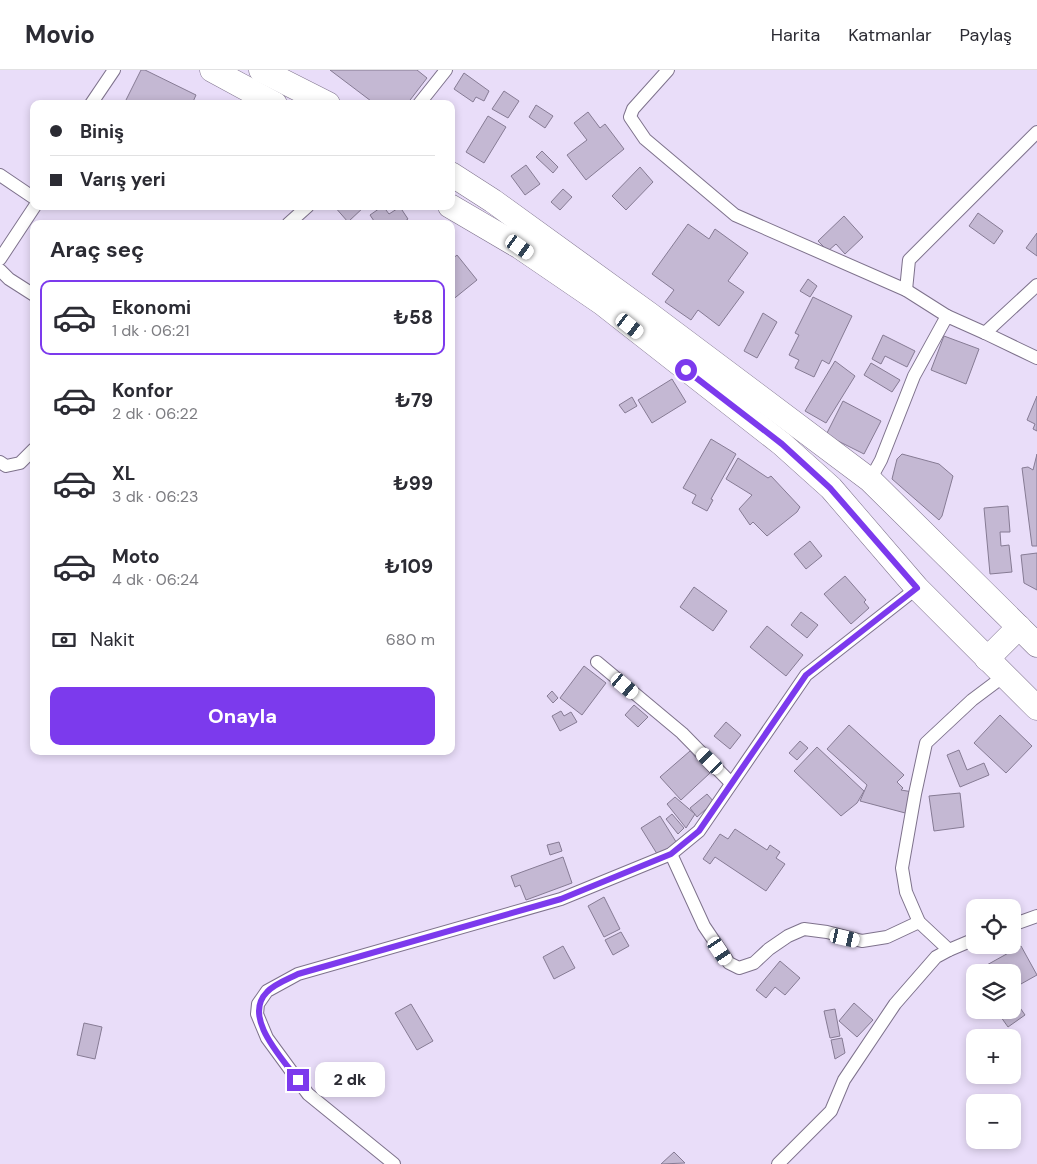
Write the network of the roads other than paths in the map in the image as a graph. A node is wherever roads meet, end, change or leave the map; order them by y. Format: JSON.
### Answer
{"nodes":[{"id":1,"x":114,"y":70,"type":"edge"},
{"id":2,"x":212,"y":70,"type":"edge"},
{"id":3,"x":261,"y":70,"type":"edge"},
{"id":4,"x":446,"y":70,"type":"edge"},
{"id":5,"x":668,"y":70,"type":"edge"},
{"id":6,"x":250,"y":98,"type":"edge"},
{"id":7,"x":94,"y":100,"type":"edge"},
{"id":8,"x":320,"y":100,"type":"edge"},
{"id":9,"x":422,"y":100,"type":"edge"},
{"id":10,"x":1037,"y":132,"type":"edge"},
{"id":11,"x":0,"y":175,"type":"edge"},
{"id":12,"x":455,"y":177,"type":"edge"},
{"id":13,"x":30,"y":195,"type":"edge"},
{"id":14,"x":455,"y":209,"type":"edge"},
{"id":15,"x":32,"y":210,"type":"edge"},
{"id":16,"x":304,"y":210,"type":"edge"},
{"id":17,"x":292,"y":220,"type":"edge"},
{"id":18,"x":0,"y":259,"type":"edge"},
{"id":19,"x":0,"y":270,"type":"edge"},
{"id":20,"x":1037,"y":285,"type":"edge"},
{"id":21,"x":906,"y":290,"type":"junction"},
{"id":22,"x":30,"y":292,"type":"edge"},
{"id":23,"x":947,"y":316,"type":"junction"},
{"id":24,"x":985,"y":333,"type":"junction"},
{"id":25,"x":1037,"y":358,"type":"edge"},
{"id":26,"x":30,"y":453,"type":"edge"},
{"id":27,"x":0,"y":462,"type":"edge"},
{"id":28,"x":870,"y":480,"type":"junction"},
{"id":29,"x":917,"y":588,"type":"junction"},
{"id":30,"x":1019,"y":627,"type":"junction"},
{"id":31,"x":1037,"y":645,"type":"edge"},
{"id":32,"x":988,"y":659,"type":"junction"},
{"id":33,"x":597,"y":662,"type":"dead end"},
{"id":34,"x":1004,"y":676,"type":"junction"},
{"id":35,"x":1033,"y":695,"type":"edge"},
{"id":36,"x":731,"y":783,"type":"junction"},
{"id":37,"x":671,"y":854,"type":"junction"},
{"id":38,"x":1037,"y":916,"type":"edge"},
{"id":39,"x":919,"y":922,"type":"junction"},
{"id":40,"x":1021,"y":922,"type":"edge"},
{"id":41,"x":966,"y":943,"type":"edge"},
{"id":42,"x":949,"y":950,"type":"junction"},
{"id":43,"x":394,"y":1164,"type":"edge"},
{"id":44,"x":778,"y":1164,"type":"edge"}],
"edges":[{"from":1,"to":7,"type":"street"},
{"from":2,"to":6,"type":"highway"},
{"from":3,"to":8,"type":"highway"},
{"from":4,"to":9,"type":"street"},
{"from":5,"to":21,"type":"street"},
{"from":10,"to":21,"type":"street"},
{"from":11,"to":13,"type":"street"},
{"from":12,"to":28,"type":"highway"},
{"from":14,"to":29,"type":"highway"},
{"from":15,"to":18,"type":"street"},
{"from":16,"to":17,"type":"street"},
{"from":19,"to":22,"type":"street"},
{"from":20,"to":24,"type":"street"},
{"from":21,"to":23,"type":"street"},
{"from":23,"to":24,"type":"street"},
{"from":23,"to":28,"type":"street"},
{"from":24,"to":25,"type":"street"},
{"from":26,"to":27,"type":"street"},
{"from":28,"to":30,"type":"highway"},
{"from":29,"to":32,"type":"highway"},
{"from":29,"to":36,"type":"street"},
{"from":30,"to":31,"type":"highway"},
{"from":30,"to":32,"type":"highway"},
{"from":32,"to":34,"type":"highway"},
{"from":33,"to":36,"type":"street"},
{"from":34,"to":35,"type":"highway"},
{"from":34,"to":39,"type":"street"},
{"from":36,"to":37,"type":"street"},
{"from":37,"to":39,"type":"street"},
{"from":37,"to":43,"type":"street"},
{"from":38,"to":40,"type":"street"},
{"from":39,"to":42,"type":"street"},
{"from":41,"to":42,"type":"street"},
{"from":42,"to":44,"type":"street"}]}
